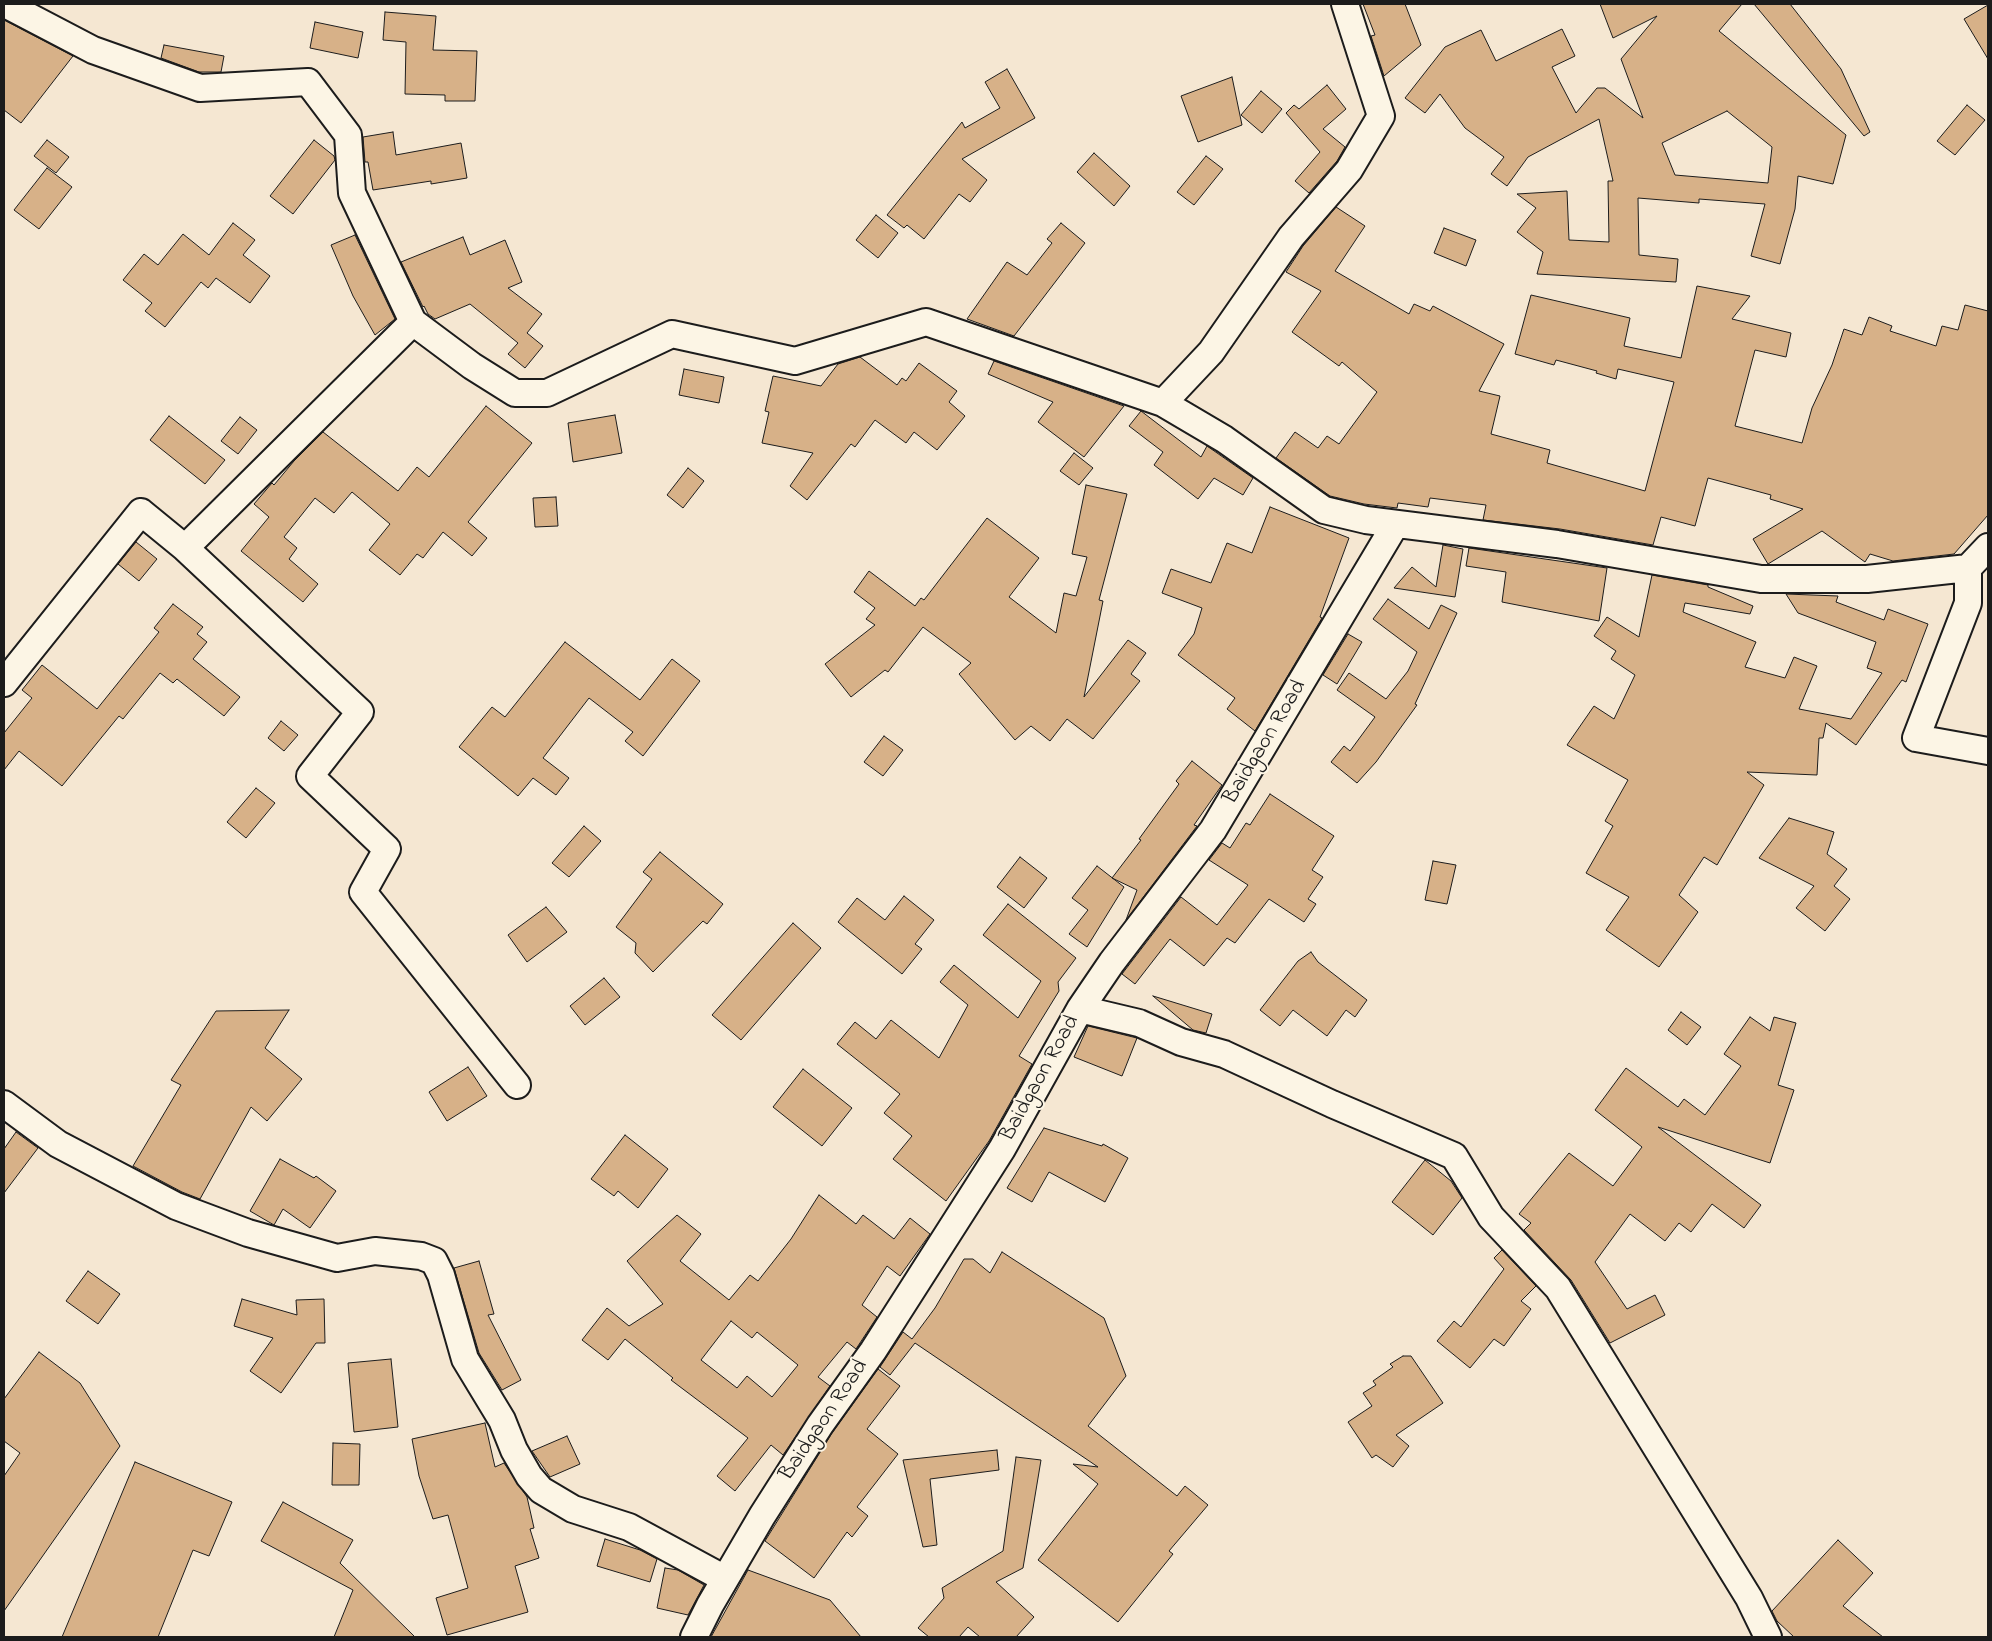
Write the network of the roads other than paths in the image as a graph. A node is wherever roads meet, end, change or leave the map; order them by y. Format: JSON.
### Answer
{"nodes":[{"id":1,"x":5,"y":4,"type":"edge"},
{"id":2,"x":1345,"y":4,"type":"edge"},
{"id":3,"x":413,"y":322,"type":"junction"},
{"id":4,"x":1163,"y":403,"type":"junction"},
{"id":5,"x":1395,"y":525,"type":"junction"},
{"id":6,"x":1988,"y":547,"type":"edge"},
{"id":7,"x":185,"y":548,"type":"junction"},
{"id":8,"x":1968,"y":568,"type":"junction"},
{"id":9,"x":4,"y":683,"type":"edge"},
{"id":10,"x":1988,"y":751,"type":"edge"},
{"id":11,"x":1080,"y":1009,"type":"junction"},
{"id":12,"x":517,"y":1084,"type":"dead end"},
{"id":13,"x":4,"y":1104,"type":"edge"},
{"id":14,"x":725,"y":1579,"type":"junction"},
{"id":15,"x":694,"y":1637,"type":"edge"},
{"id":16,"x":1768,"y":1637,"type":"edge"}],
"edges":[{"from":1,"to":3,"type":"street"},
{"from":2,"to":4,"type":"street"},
{"from":3,"to":4,"type":"street"},
{"from":3,"to":7,"type":"street"},
{"from":4,"to":5,"type":"street"},
{"from":5,"to":8,"type":"street"},
{"from":5,"to":11,"type":"street","name":"Baidgaon Road"},
{"from":6,"to":8,"type":"street"},
{"from":7,"to":9,"type":"street"},
{"from":7,"to":12,"type":"street"},
{"from":8,"to":10,"type":"street"},
{"from":11,"to":14,"type":"street","name":"Baidgaon Road"},
{"from":11,"to":16,"type":"street"},
{"from":13,"to":14,"type":"street"},
{"from":14,"to":15,"type":"street","name":"Baidgaon Road"}]}
